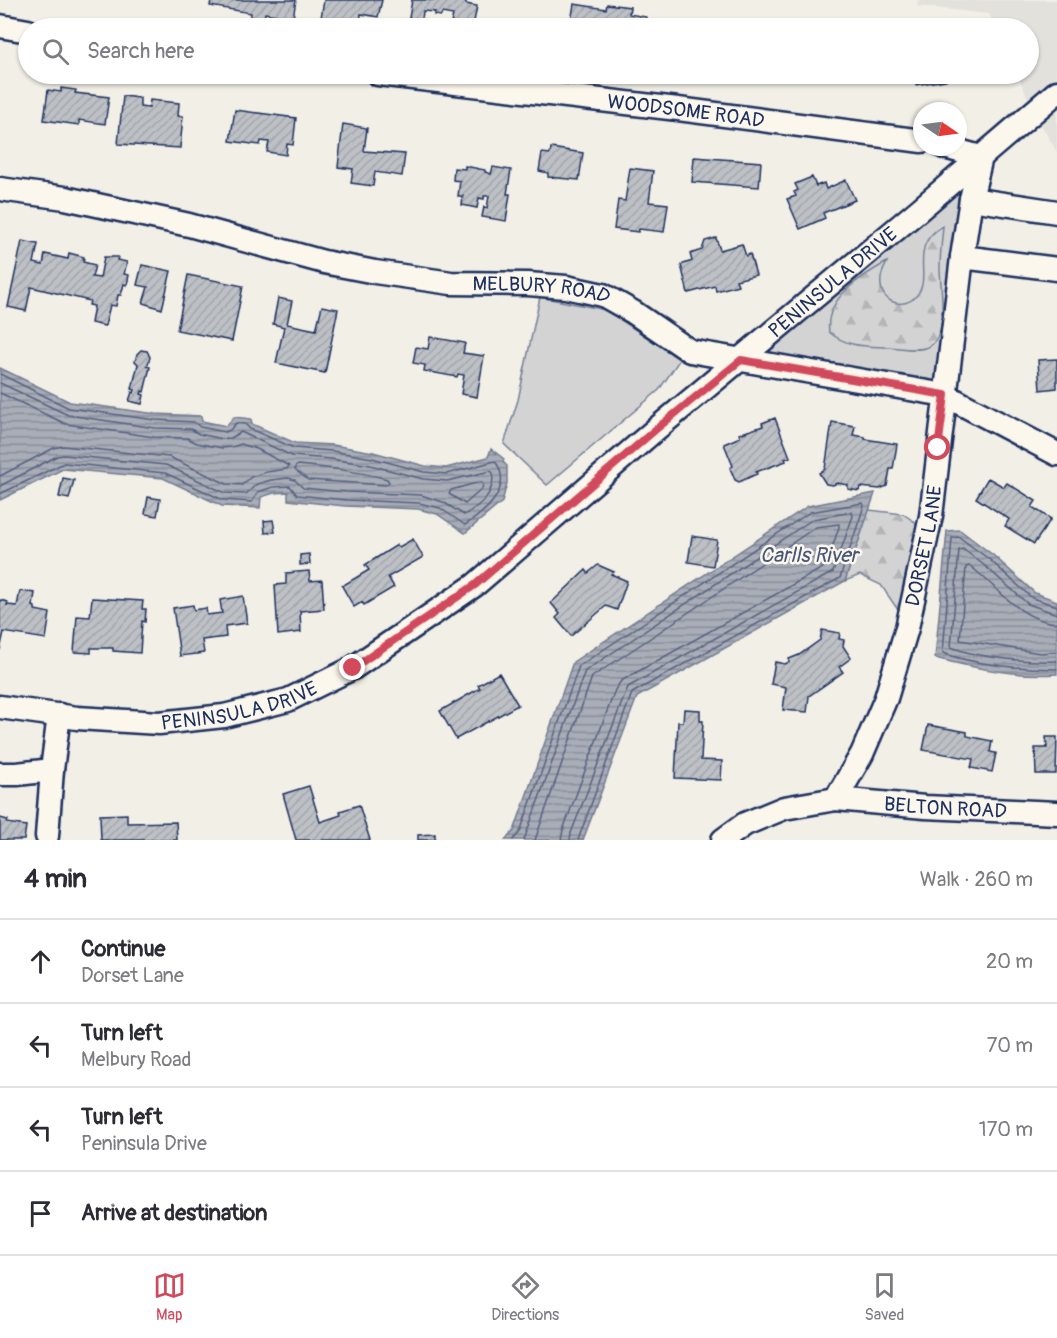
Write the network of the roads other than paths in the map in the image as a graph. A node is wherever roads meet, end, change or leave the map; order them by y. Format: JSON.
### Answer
{"nodes":[{"id":1,"x":0,"y":26,"type":"edge"},
{"id":2,"x":18,"y":29,"type":"edge"},
{"id":3,"x":462,"y":84,"type":"edge"},
{"id":4,"x":1057,"y":92,"type":"edge"},
{"id":5,"x":913,"y":140,"type":"edge"},
{"id":6,"x":967,"y":153,"type":"edge"},
{"id":7,"x":981,"y":157,"type":"junction"},
{"id":8,"x":0,"y":189,"type":"edge"},
{"id":9,"x":971,"y":198,"type":"junction"},
{"id":10,"x":1057,"y":212,"type":"edge"},
{"id":11,"x":962,"y":257,"type":"junction"},
{"id":12,"x":1057,"y":270,"type":"edge"},
{"id":13,"x":741,"y":360,"type":"junction"},
{"id":14,"x":945,"y":395,"type":"junction"},
{"id":15,"x":1057,"y":454,"type":"edge"},
{"id":16,"x":0,"y":707,"type":"edge"},
{"id":17,"x":59,"y":715,"type":"junction"},
{"id":18,"x":52,"y":770,"type":"junction"},
{"id":19,"x":0,"y":774,"type":"edge"},
{"id":20,"x":836,"y":799,"type":"junction"},
{"id":21,"x":1057,"y":813,"type":"edge"},
{"id":22,"x":47,"y":836,"type":"dead end"},
{"id":23,"x":723,"y":840,"type":"edge"}],
"edges":[{"from":1,"to":2,"type":"street"},
{"from":3,"to":5,"type":"street","name":"WOODSOME ROAD"},
{"from":4,"to":7,"type":"street","name":"PENINSULA DRIVE"},
{"from":6,"to":7,"type":"street"},
{"from":7,"to":9,"type":"street","name":"DORSET LANE"},
{"from":7,"to":13,"type":"street","name":"PENINSULA DRIVE"},
{"from":8,"to":13,"type":"street","name":"MELBURY ROAD"},
{"from":9,"to":10,"type":"street"},
{"from":9,"to":11,"type":"street","name":"DORSET LANE"},
{"from":11,"to":12,"type":"street"},
{"from":11,"to":14,"type":"street","name":"DORSET LANE"},
{"from":13,"to":14,"type":"street","name":"MELBURY ROAD"},
{"from":13,"to":17,"type":"street","name":"PENINSULA DRIVE"},
{"from":14,"to":15,"type":"street","name":"MELBURY ROAD"},
{"from":14,"to":20,"type":"street","name":"DORSET LANE"},
{"from":16,"to":17,"type":"street","name":"PENINSULA DRIVE"},
{"from":17,"to":18,"type":"street"},
{"from":18,"to":19,"type":"street"},
{"from":18,"to":22,"type":"street"},
{"from":20,"to":21,"type":"street","name":"BELTON ROAD"},
{"from":20,"to":23,"type":"street"}]}
